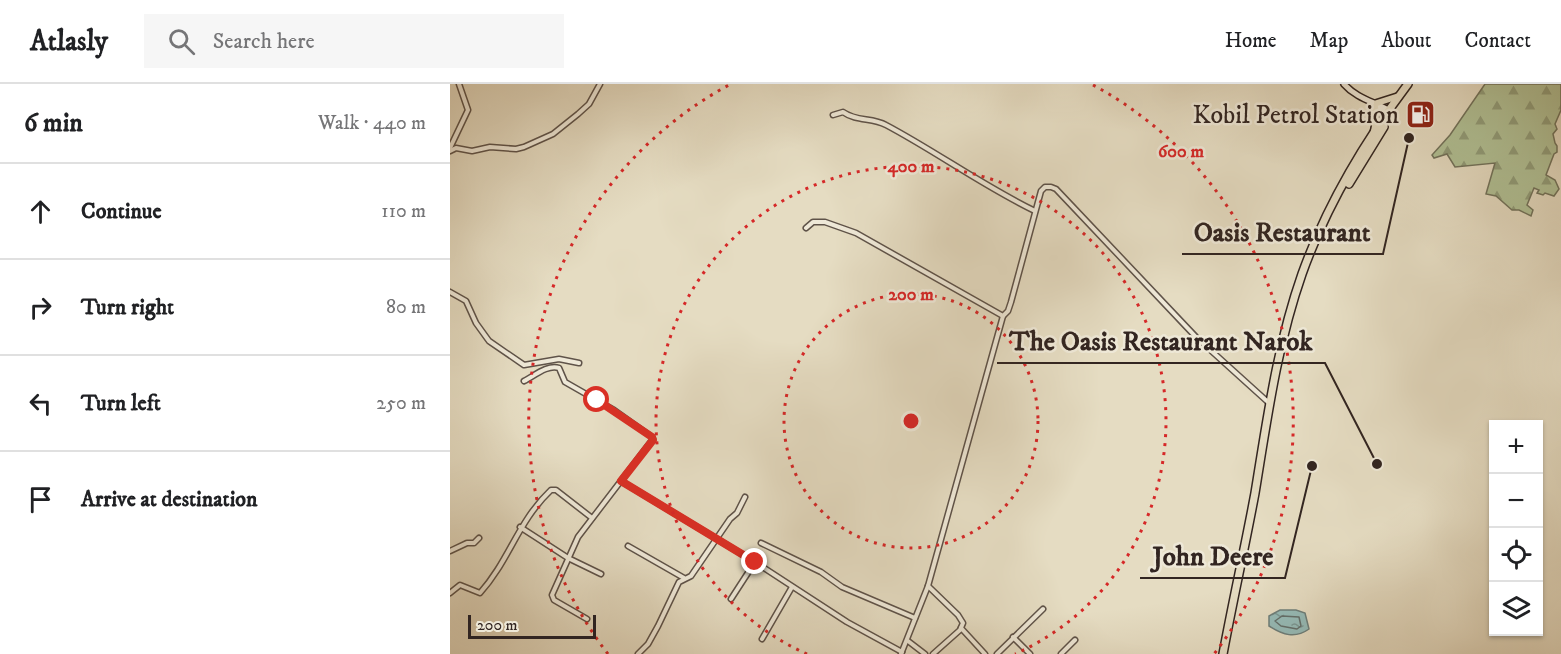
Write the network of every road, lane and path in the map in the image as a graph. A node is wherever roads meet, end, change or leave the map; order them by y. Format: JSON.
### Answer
{"nodes":[{"id":1,"x":459,"y":84,"type":"edge"},
{"id":2,"x":600,"y":84,"type":"edge"},
{"id":3,"x":1344,"y":84,"type":"edge"},
{"id":4,"x":1408,"y":84,"type":"edge"},
{"id":5,"x":1413,"y":84,"type":"edge"},
{"id":6,"x":1400,"y":95,"type":"junction"},
{"id":7,"x":1374,"y":104,"type":"junction"},
{"id":8,"x":1390,"y":114,"type":"junction"},
{"id":9,"x":832,"y":116,"type":"dead end"},
{"id":10,"x":1372,"y":138,"type":"junction"},
{"id":11,"x":450,"y":150,"type":"edge"},
{"id":12,"x":1334,"y":202,"type":"junction"},
{"id":13,"x":1035,"y":211,"type":"junction"},
{"id":14,"x":806,"y":228,"type":"dead end"},
{"id":15,"x":450,"y":292,"type":"edge"},
{"id":16,"x":1003,"y":316,"type":"junction"},
{"id":17,"x":579,"y":363,"type":"dead end"},
{"id":18,"x":524,"y":381,"type":"dead end"},
{"id":19,"x":1270,"y":403,"type":"junction"},
{"id":20,"x":621,"y":481,"type":"junction"},
{"id":21,"x":746,"y":497,"type":"dead end"},
{"id":22,"x":592,"y":518,"type":"junction"},
{"id":23,"x":520,"y":527,"type":"junction"},
{"id":24,"x":479,"y":538,"type":"dead end"},
{"id":25,"x":717,"y":539,"type":"junction"},
{"id":26,"x":761,"y":543,"type":"dead end"},
{"id":27,"x":628,"y":546,"type":"dead end"},
{"id":28,"x":450,"y":550,"type":"edge"},
{"id":29,"x":568,"y":558,"type":"junction"},
{"id":30,"x":755,"y":562,"type":"junction"},
{"id":31,"x":601,"y":574,"type":"dead end"},
{"id":32,"x":684,"y":578,"type":"junction"},
{"id":33,"x":928,"y":586,"type":"junction"},
{"id":34,"x":792,"y":587,"type":"junction"},
{"id":35,"x":450,"y":593,"type":"edge"},
{"id":36,"x":731,"y":599,"type":"dead end"},
{"id":37,"x":1042,"y":609,"type":"dead end"},
{"id":38,"x":915,"y":618,"type":"junction"},
{"id":39,"x":587,"y":619,"type":"dead end"},
{"id":40,"x":961,"y":628,"type":"junction"},
{"id":41,"x":1013,"y":637,"type":"junction"},
{"id":42,"x":762,"y":639,"type":"dead end"},
{"id":43,"x":908,"y":640,"type":"junction"},
{"id":44,"x":1075,"y":640,"type":"dead end"},
{"id":45,"x":902,"y":653,"type":"edge"},
{"id":46,"x":638,"y":654,"type":"edge"},
{"id":47,"x":925,"y":654,"type":"edge"},
{"id":48,"x":933,"y":654,"type":"edge"},
{"id":49,"x":985,"y":654,"type":"edge"},
{"id":50,"x":997,"y":654,"type":"edge"},
{"id":51,"x":1030,"y":654,"type":"edge"},
{"id":52,"x":1061,"y":654,"type":"edge"},
{"id":53,"x":1223,"y":654,"type":"edge"}],
"edges":[{"from":1,"to":11,"type":"street"},
{"from":2,"to":11,"type":"street"},
{"from":3,"to":7,"type":"main road"},
{"from":4,"to":6,"type":"highway"},
{"from":5,"to":8,"type":"highway"},
{"from":6,"to":7,"type":"main road"},
{"from":6,"to":8,"type":"highway"},
{"from":7,"to":8,"type":"main road"},
{"from":7,"to":10,"type":"main road"},
{"from":8,"to":10,"type":"highway"},
{"from":8,"to":12,"type":"highway"},
{"from":9,"to":13,"type":"street"},
{"from":10,"to":12,"type":"highway"},
{"from":12,"to":19,"type":"highway"},
{"from":13,"to":16,"type":"street"},
{"from":13,"to":19,"type":"street"},
{"from":14,"to":16,"type":"street"},
{"from":15,"to":17,"type":"street"},
{"from":16,"to":33,"type":"street"},
{"from":18,"to":20,"type":"street"},
{"from":19,"to":53,"type":"highway"},
{"from":20,"to":22,"type":"street"},
{"from":20,"to":25,"type":"street"},
{"from":21,"to":25,"type":"street"},
{"from":22,"to":23,"type":"street"},
{"from":22,"to":29,"type":"street"},
{"from":23,"to":29,"type":"street"},
{"from":23,"to":35,"type":"street"},
{"from":24,"to":28,"type":"street"},
{"from":25,"to":30,"type":"street"},
{"from":25,"to":32,"type":"street"},
{"from":26,"to":38,"type":"street"},
{"from":27,"to":32,"type":"street"},
{"from":29,"to":31,"type":"street"},
{"from":29,"to":39,"type":"street"},
{"from":30,"to":34,"type":"street"},
{"from":30,"to":36,"type":"street"},
{"from":32,"to":46,"type":"street"},
{"from":33,"to":38,"type":"street"},
{"from":33,"to":40,"type":"street"},
{"from":34,"to":42,"type":"street"},
{"from":34,"to":45,"type":"street"},
{"from":37,"to":41,"type":"street"},
{"from":38,"to":43,"type":"street"},
{"from":40,"to":48,"type":"street"},
{"from":40,"to":49,"type":"street"},
{"from":41,"to":50,"type":"street"},
{"from":41,"to":51,"type":"street"},
{"from":43,"to":45,"type":"street"},
{"from":43,"to":47,"type":"street"},
{"from":44,"to":52,"type":"street"}]}
